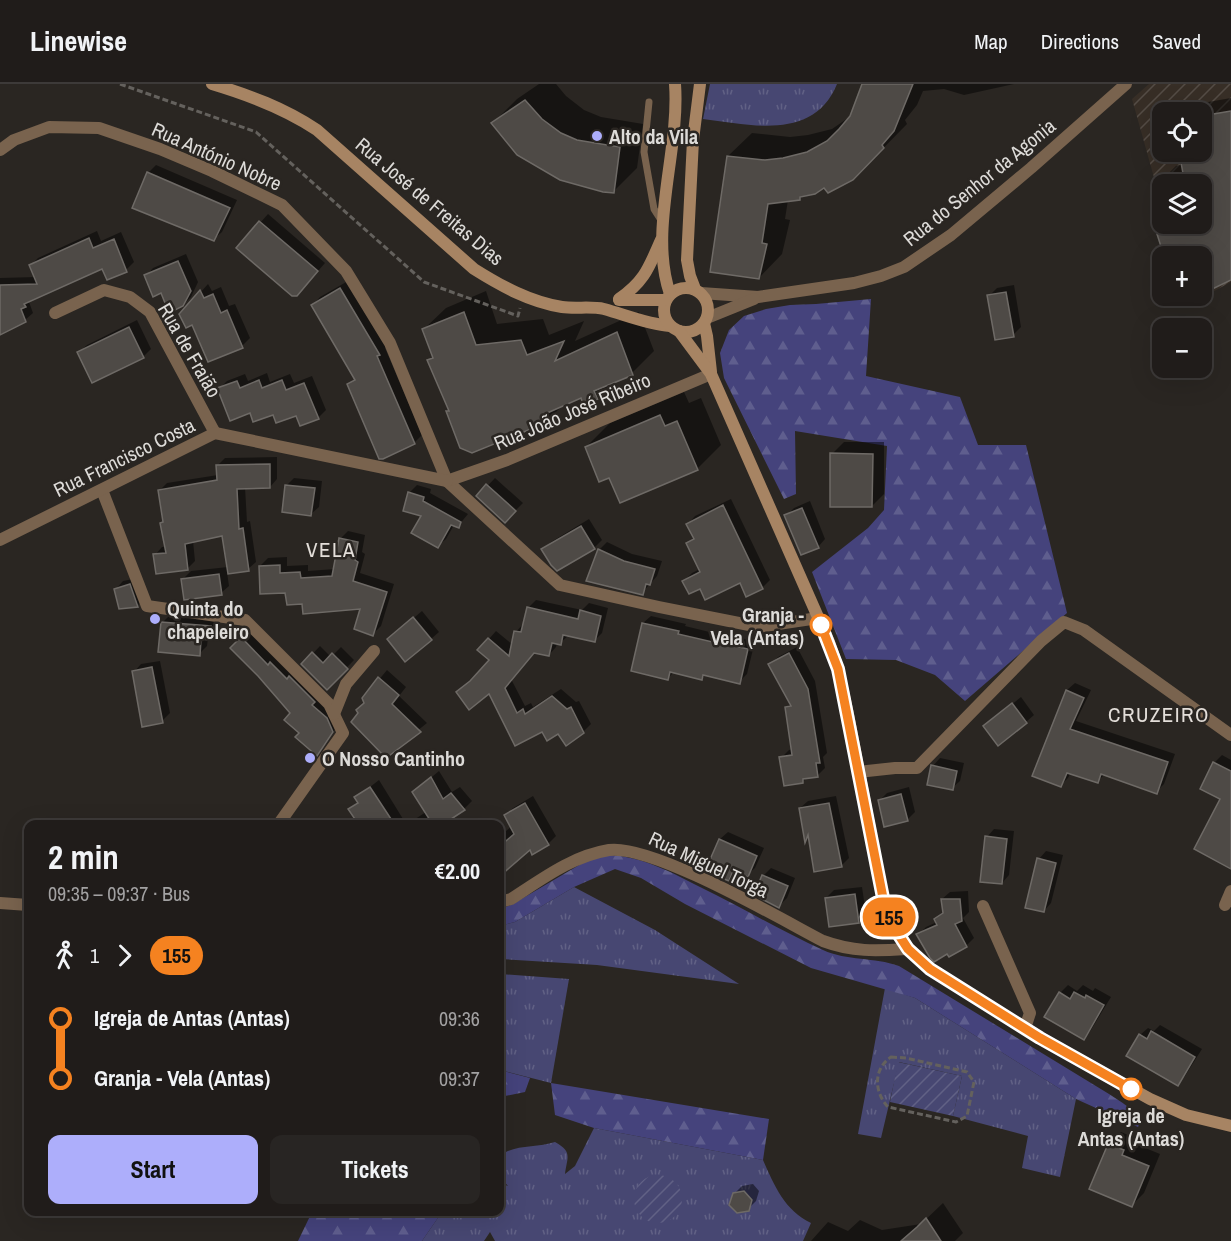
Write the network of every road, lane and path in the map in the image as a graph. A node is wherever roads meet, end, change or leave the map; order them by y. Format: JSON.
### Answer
{"nodes":[{"id":1,"x":120,"y":84,"type":"edge"},
{"id":2,"x":212,"y":84,"type":"edge"},
{"id":3,"x":675,"y":84,"type":"edge"},
{"id":4,"x":700,"y":84,"type":"edge"},
{"id":5,"x":1126,"y":84,"type":"edge"},
{"id":6,"x":649,"y":102,"type":"dead end"},
{"id":7,"x":0,"y":150,"type":"edge"},
{"id":8,"x":663,"y":222,"type":"junction"},
{"id":9,"x":661,"y":238,"type":"junction"},
{"id":10,"x":698,"y":291,"type":"junction"},
{"id":11,"x":524,"y":295,"type":"junction"},
{"id":12,"x":668,"y":297,"type":"junction"},
{"id":13,"x":758,"y":297,"type":"junction"},
{"id":14,"x":619,"y":299,"type":"junction"},
{"id":15,"x":602,"y":308,"type":"junction"},
{"id":16,"x":55,"y":313,"type":"dead end"},
{"id":17,"x":705,"y":320,"type":"junction"},
{"id":18,"x":675,"y":329,"type":"junction"},
{"id":19,"x":711,"y":374,"type":"junction"},
{"id":20,"x":215,"y":434,"type":"junction"},
{"id":21,"x":447,"y":481,"type":"junction"},
{"id":22,"x":102,"y":490,"type":"junction"},
{"id":23,"x":0,"y":540,"type":"edge"},
{"id":24,"x":818,"y":618,"type":"junction"},
{"id":25,"x":374,"y":651,"type":"dead end"},
{"id":26,"x":334,"y":714,"type":"junction"},
{"id":27,"x":1231,"y":735,"type":"edge"},
{"id":28,"x":858,"y":772,"type":"junction"},
{"id":29,"x":282,"y":820,"type":"edge"},
{"id":30,"x":1231,"y":891,"type":"edge"},
{"id":31,"x":504,"y":901,"type":"edge"},
{"id":32,"x":0,"y":903,"type":"edge"},
{"id":33,"x":24,"y":905,"type":"edge"},
{"id":34,"x":1225,"y":905,"type":"dead end"},
{"id":35,"x":983,"y":906,"type":"dead end"},
{"id":36,"x":908,"y":949,"type":"junction"},
{"id":37,"x":1025,"y":1028,"type":"junction"},
{"id":38,"x":935,"y":1065,"type":"joint"},
{"id":39,"x":1231,"y":1126,"type":"edge"}],
"edges":[{"from":1,"to":11,"type":"path"},
{"from":2,"to":11,"type":"main road","name":"Rua José de Freitas Dias"},
{"from":3,"to":8,"type":"main road"},
{"from":4,"to":10,"type":"main road"},
{"from":5,"to":13,"type":"street","name":"Rua do Senhor da Agonia"},
{"from":6,"to":8,"type":"lane"},
{"from":7,"to":21,"type":"street","name":"Rua António Nobre"},
{"from":8,"to":9,"type":"main road"},
{"from":9,"to":12,"type":"main road"},
{"from":9,"to":14,"type":"main road"},
{"from":10,"to":12,"type":"main road"},
{"from":10,"to":13,"type":"street","name":"Rua do Senhor da Agonia"},
{"from":10,"to":17,"type":"main road"},
{"from":11,"to":15,"type":"main road","name":"Rua José de Freitas Dias"},
{"from":12,"to":14,"type":"main road"},
{"from":12,"to":18,"type":"main road"},
{"from":13,"to":17,"type":"street"},
{"from":14,"to":15,"type":"main road"},
{"from":15,"to":18,"type":"main road","name":"Rua José de Freitas Dias"},
{"from":16,"to":20,"type":"street","name":"Rua de Fraião"},
{"from":17,"to":18,"type":"main road"},
{"from":17,"to":19,"type":"main road"},
{"from":18,"to":19,"type":"main road"},
{"from":19,"to":21,"type":"street","name":"Rua João José Ribeiro"},
{"from":19,"to":24,"type":"main road"},
{"from":20,"to":21,"type":"street","name":"Rua Francisco Costa"},
{"from":20,"to":22,"type":"street","name":"Rua Francisco Costa"},
{"from":21,"to":24,"type":"street"},
{"from":22,"to":23,"type":"street","name":"Rua Francisco Costa"},
{"from":22,"to":26,"type":"street"},
{"from":24,"to":28,"type":"main road"},
{"from":25,"to":26,"type":"street"},
{"from":26,"to":29,"type":"street"},
{"from":27,"to":28,"type":"street"},
{"from":28,"to":36,"type":"main road"},
{"from":30,"to":34,"type":"street"},
{"from":31,"to":36,"type":"street","name":"Rua Miguel Torga"},
{"from":32,"to":33,"type":"street"},
{"from":35,"to":37,"type":"street"},
{"from":36,"to":37,"type":"main road"},
{"from":37,"to":39,"type":"main road"},
{"from":38,"to":38,"type":"path"}]}
